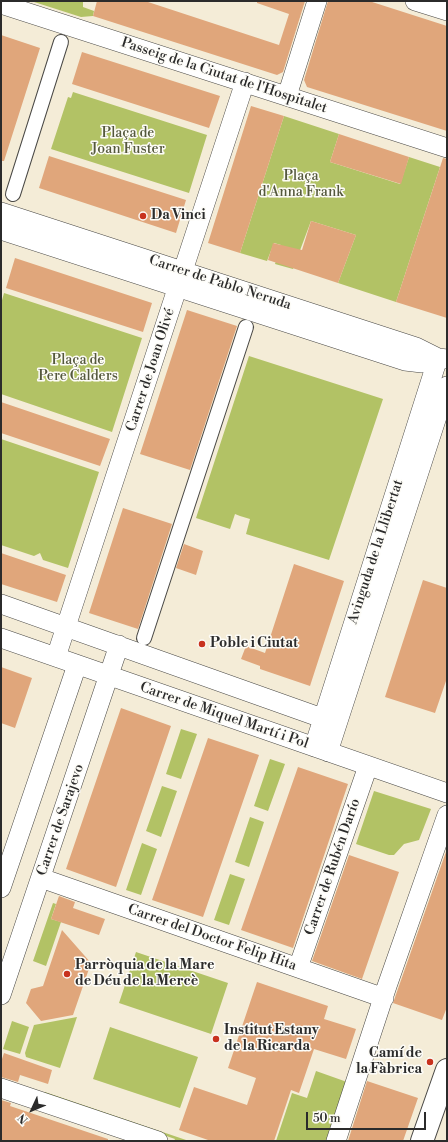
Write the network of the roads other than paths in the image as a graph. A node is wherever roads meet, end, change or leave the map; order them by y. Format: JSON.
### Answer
{"nodes":[{"id":1,"x":317,"y":1,"type":"edge"},
{"id":2,"x":415,"y":1,"type":"edge"},
{"id":3,"x":1,"y":4,"type":"edge"},
{"id":4,"x":447,"y":11,"type":"edge"},
{"id":5,"x":61,"y":42,"type":"dead end"},
{"id":6,"x":245,"y":82,"type":"junction"},
{"id":7,"x":287,"y":96,"type":"junction"},
{"id":8,"x":447,"y":148,"type":"edge"},
{"id":9,"x":13,"y":194,"type":"dead end"},
{"id":10,"x":1,"y":212,"type":"edge"},
{"id":11,"x":1,"y":230,"type":"edge"},
{"id":12,"x":180,"y":279,"type":"junction"},
{"id":13,"x":246,"y":327,"type":"dead end"},
{"id":14,"x":442,"y":358,"type":"edge"},
{"id":15,"x":447,"y":386,"type":"edge"},
{"id":16,"x":1,"y":604,"type":"edge"},
{"id":17,"x":67,"y":626,"type":"junction"},
{"id":18,"x":1,"y":638,"type":"edge"},
{"id":19,"x":144,"y":638,"type":"dead end"},
{"id":20,"x":119,"y":645,"type":"junction"},
{"id":21,"x":56,"y":657,"type":"junction"},
{"id":22,"x":78,"y":665,"type":"junction"},
{"id":23,"x":109,"y":676,"type":"junction"},
{"id":24,"x":330,"y":721,"type":"junction"},
{"id":25,"x":321,"y":749,"type":"junction"},
{"id":26,"x":368,"y":766,"type":"junction"},
{"id":27,"x":447,"y":793,"type":"edge"},
{"id":28,"x":447,"y":815,"type":"edge"},
{"id":29,"x":41,"y":878,"type":"junction"},
{"id":30,"x":1,"y":888,"type":"edge"},
{"id":31,"x":298,"y":968,"type":"junction"},
{"id":32,"x":385,"y":992,"type":"junction"},
{"id":33,"x":1,"y":995,"type":"edge"},
{"id":34,"x":447,"y":1070,"type":"edge"},
{"id":35,"x":1,"y":1088,"type":"edge"},
{"id":36,"x":447,"y":1114,"type":"edge"},
{"id":37,"x":158,"y":1141,"type":"edge"},
{"id":38,"x":336,"y":1141,"type":"edge"},
{"id":39,"x":422,"y":1141,"type":"edge"},
{"id":40,"x":438,"y":1141,"type":"edge"}],
"edges":[{"from":1,"to":7,"type":"street"},
{"from":2,"to":4,"type":"street"},
{"from":3,"to":6,"type":"street","name":"Passeig de la Ciutat de l'Hospitalet"},
{"from":5,"to":9,"type":"street"},
{"from":6,"to":7,"type":"street","name":"Passeig de la Ciutat de l'Hospitalet"},
{"from":6,"to":12,"type":"street","name":"Carrer de Joan Olivé"},
{"from":7,"to":8,"type":"street","name":"Passeig de la Ciutat de l'Hospitalet"},
{"from":10,"to":12,"type":"street","name":"Carrer de Pablo Neruda"},
{"from":11,"to":12,"type":"street","name":"Carrer de Pablo Neruda"},
{"from":12,"to":14,"type":"street","name":"Carrer de Pablo Neruda"},
{"from":12,"to":17,"type":"street","name":"Carrer de Joan Olivé"},
{"from":13,"to":19,"type":"street"},
{"from":14,"to":24,"type":"street","name":"Avinguda de la Llibertat"},
{"from":15,"to":24,"type":"street","name":"Avinguda de la Llibertat"},
{"from":16,"to":17,"type":"street"},
{"from":17,"to":20,"type":"street"},
{"from":17,"to":21,"type":"street","name":"Carrer de Joan Olivé"},
{"from":18,"to":21,"type":"street","name":"Carrer de Miquel Martí i Pol"},
{"from":20,"to":23,"type":"street","name":"Carrer de Sarajevo"},
{"from":20,"to":24,"type":"street"},
{"from":21,"to":22,"type":"street","name":"Carrer de Miquel Martí i Pol"},
{"from":22,"to":23,"type":"street","name":"Carrer de Miquel Martí i Pol"},
{"from":22,"to":30,"type":"street"},
{"from":23,"to":25,"type":"street","name":"Carrer de Miquel Martí i Pol"},
{"from":23,"to":29,"type":"street","name":"Carrer de Sarajevo"},
{"from":24,"to":25,"type":"street","name":"Avinguda de la Llibertat"},
{"from":25,"to":26,"type":"street","name":"Carrer de Miquel Martí i Pol"},
{"from":26,"to":27,"type":"street","name":"Carrer de Miquel Martí i Pol"},
{"from":26,"to":31,"type":"street","name":"Carrer de Rubén Darío"},
{"from":28,"to":32,"type":"street"},
{"from":29,"to":31,"type":"street","name":"Carrer del Doctor Felip Hita"},
{"from":29,"to":33,"type":"street","name":"Carrer de Sarajevo"},
{"from":31,"to":32,"type":"street","name":"Carrer del Doctor Felip Hita"},
{"from":32,"to":38,"type":"street"},
{"from":34,"to":39,"type":"street"},
{"from":35,"to":37,"type":"street"},
{"from":36,"to":40,"type":"street"}]}
